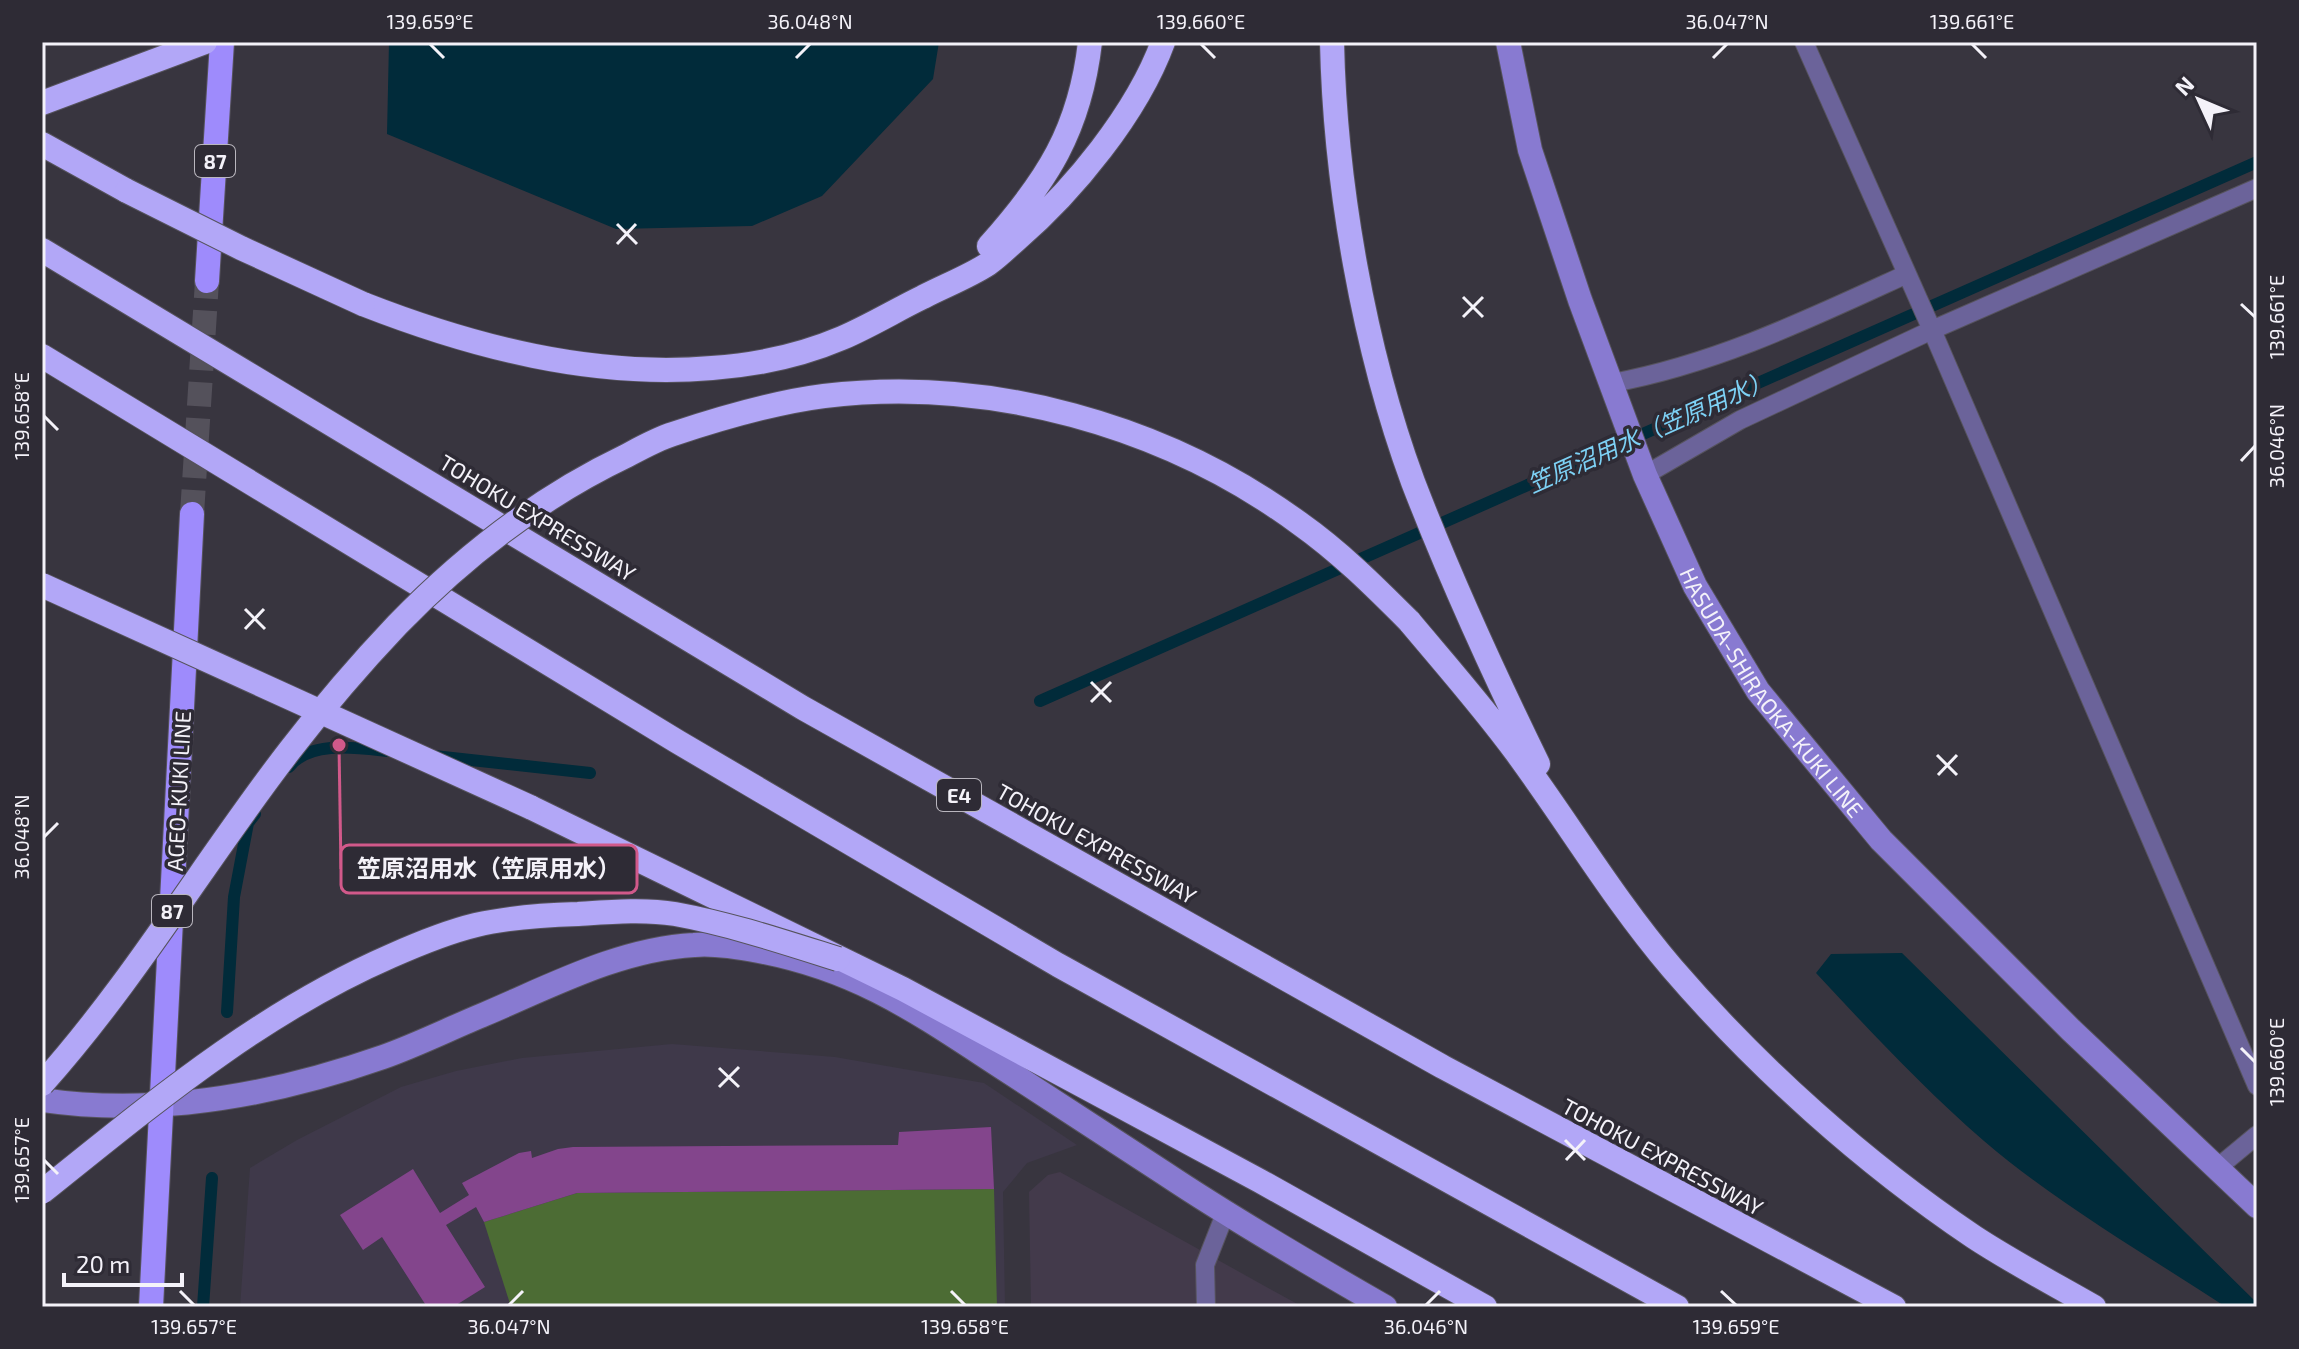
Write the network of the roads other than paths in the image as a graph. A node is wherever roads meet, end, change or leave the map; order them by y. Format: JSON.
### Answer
{"nodes":[{"id":1,"x":205,"y":42,"type":"edge"},
{"id":2,"x":222,"y":42,"type":"edge"},
{"id":3,"x":1090,"y":42,"type":"edge"},
{"id":4,"x":1163,"y":42,"type":"edge"},
{"id":5,"x":1332,"y":42,"type":"edge"},
{"id":6,"x":1508,"y":42,"type":"edge"},
{"id":7,"x":1804,"y":42,"type":"edge"},
{"id":8,"x":42,"y":103,"type":"edge"},
{"id":9,"x":42,"y":144,"type":"edge"},
{"id":10,"x":2257,"y":188,"type":"edge"},
{"id":11,"x":42,"y":250,"type":"edge"},
{"id":12,"x":1907,"y":274,"type":"junction"},
{"id":13,"x":207,"y":281,"type":"tunnel mouth"},
{"id":14,"x":946,"y":285,"type":"junction"},
{"id":15,"x":1932,"y":330,"type":"junction"},
{"id":16,"x":42,"y":356,"type":"edge"},
{"id":17,"x":1612,"y":383,"type":"junction"},
{"id":18,"x":1645,"y":475,"type":"junction"},
{"id":19,"x":192,"y":514,"type":"tunnel mouth"},
{"id":20,"x":42,"y":585,"type":"edge"},
{"id":21,"x":1575,"y":838,"type":"junction"},
{"id":22,"x":838,"y":959,"type":"junction"},
{"id":23,"x":42,"y":1084,"type":"edge"},
{"id":24,"x":2257,"y":1086,"type":"edge"},
{"id":25,"x":42,"y":1100,"type":"edge"},
{"id":26,"x":162,"y":1106,"type":"junction"},
{"id":27,"x":2257,"y":1135,"type":"edge"},
{"id":28,"x":2216,"y":1169,"type":"junction"},
{"id":29,"x":42,"y":1192,"type":"edge"},
{"id":30,"x":2257,"y":1206,"type":"edge"},
{"id":31,"x":1225,"y":1214,"type":"junction"},
{"id":32,"x":151,"y":1307,"type":"edge"},
{"id":33,"x":1206,"y":1307,"type":"edge"},
{"id":34,"x":1385,"y":1307,"type":"edge"},
{"id":35,"x":1485,"y":1307,"type":"edge"},
{"id":36,"x":1677,"y":1307,"type":"edge"},
{"id":37,"x":1894,"y":1307,"type":"edge"},
{"id":38,"x":2094,"y":1307,"type":"edge"}],
"edges":[{"from":1,"to":8,"type":"highway"},
{"from":2,"to":13,"type":"main road","number":"87"},
{"from":3,"to":14,"type":"highway"},
{"from":4,"to":14,"type":"highway"},
{"from":5,"to":21,"type":"highway"},
{"from":6,"to":17,"type":"street","name":"HASUDA-SHIRAOKA-KUKI LINE"},
{"from":7,"to":12,"type":"lane"},
{"from":9,"to":14,"type":"highway","bridge":true},
{"from":10,"to":15,"type":"lane"},
{"from":11,"to":37,"type":"highway","name":"TOHOKU EXPRESSWAY","number":"E4"},
{"from":12,"to":15,"type":"lane"},
{"from":12,"to":17,"type":"lane"},
{"from":15,"to":18,"type":"lane"},
{"from":15,"to":24,"type":"lane"},
{"from":16,"to":36,"type":"highway"},
{"from":17,"to":18,"type":"street","name":"HASUDA-SHIRAOKA-KUKI LINE"},
{"from":18,"to":28,"type":"street","name":"HASUDA-SHIRAOKA-KUKI LINE"},
{"from":19,"to":26,"type":"main road","name":"AGEO-KUKI LINE","number":"87"},
{"from":20,"to":22,"type":"highway","bridge":true},
{"from":21,"to":23,"type":"highway","bridge":true},
{"from":21,"to":38,"type":"highway"},
{"from":22,"to":29,"type":"highway","bridge":true},
{"from":22,"to":35,"type":"highway"},
{"from":25,"to":26,"type":"street"},
{"from":26,"to":31,"type":"street"},
{"from":26,"to":32,"type":"main road","name":"AGEO-KUKI LINE","number":"87"},
{"from":27,"to":28,"type":"lane"},
{"from":28,"to":30,"type":"street","name":"HASUDA-SHIRAOKA-KUKI LINE"},
{"from":31,"to":33,"type":"lane"},
{"from":31,"to":34,"type":"street"}]}
